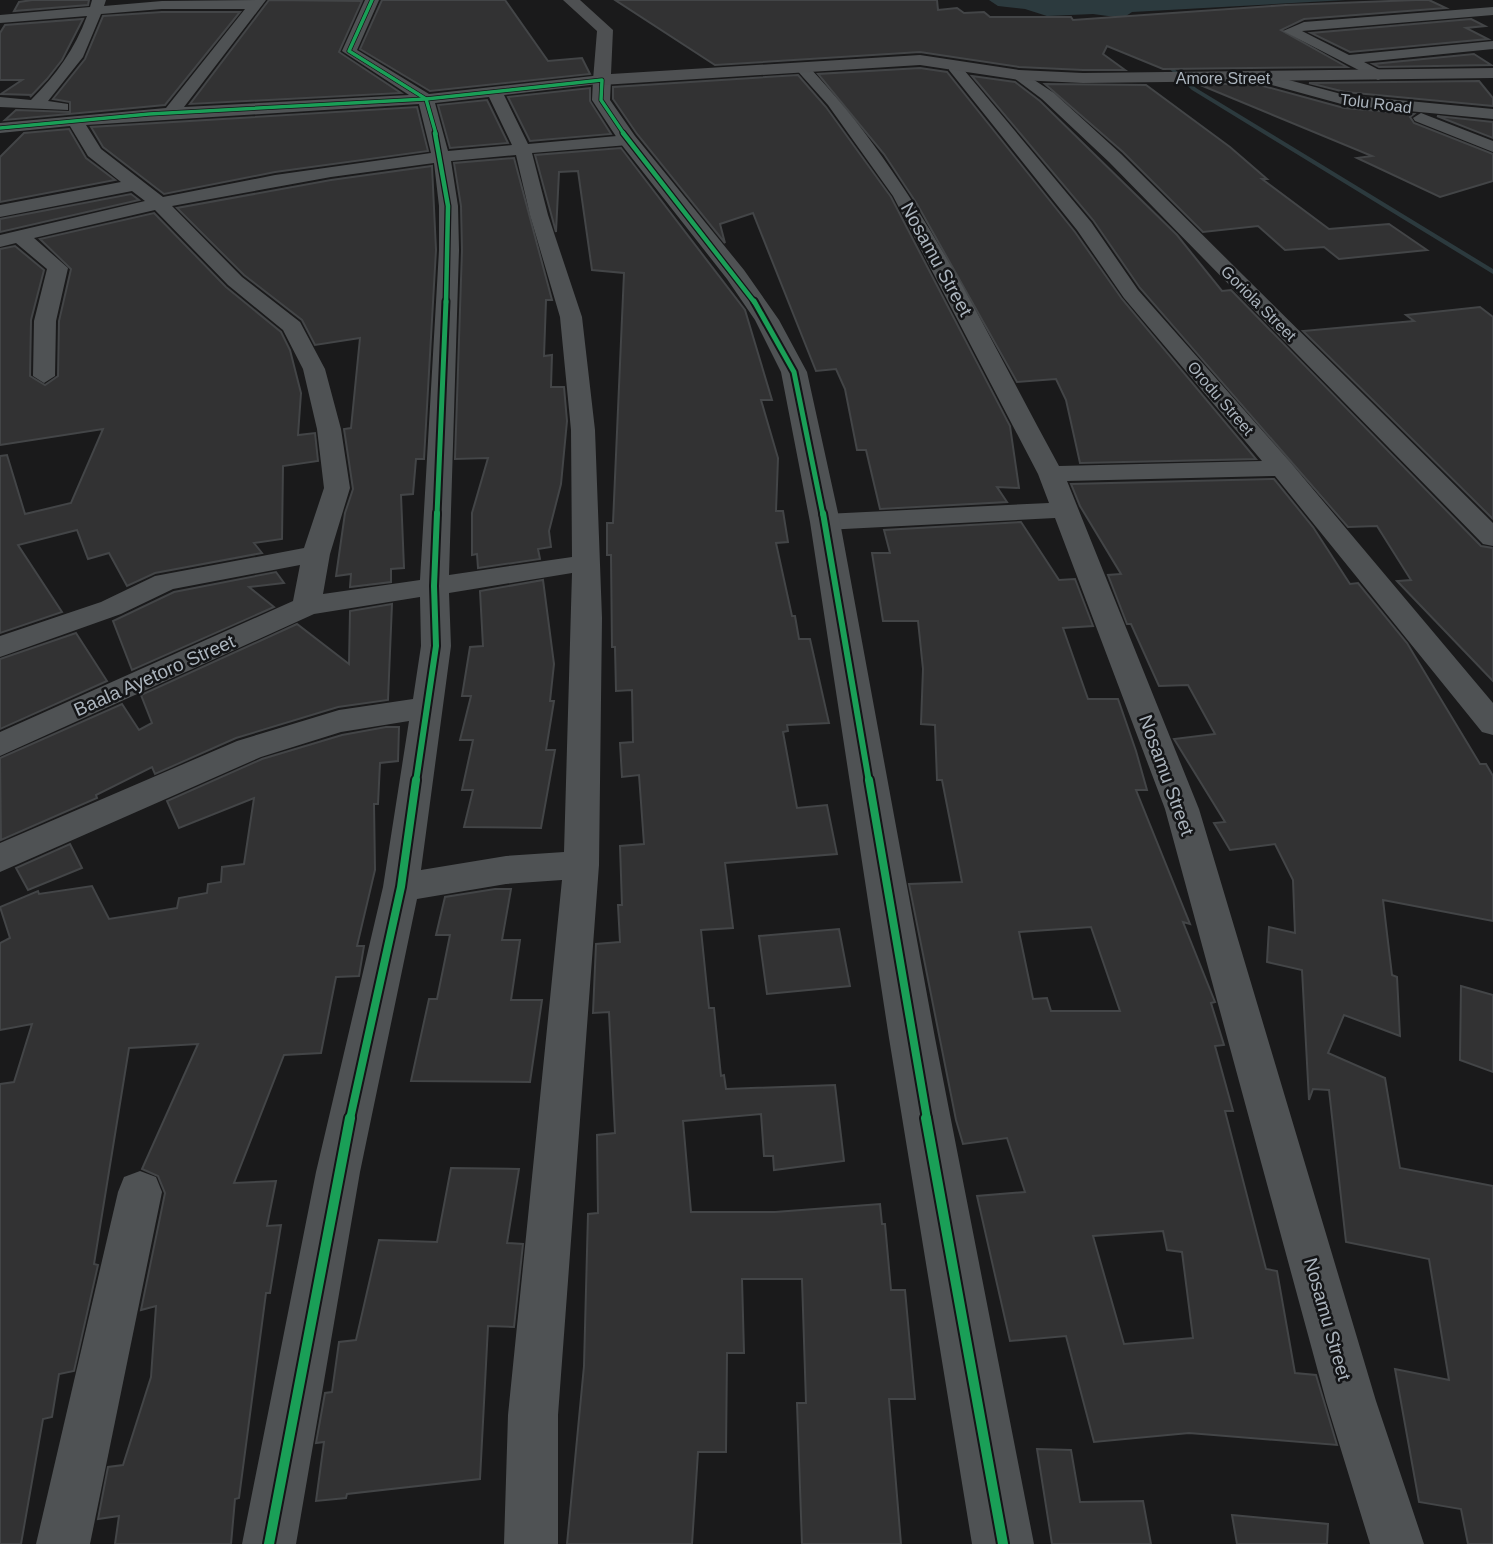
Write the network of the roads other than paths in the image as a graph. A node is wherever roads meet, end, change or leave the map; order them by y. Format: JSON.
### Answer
{"nodes":[{"id":1,"x":372,"y":0,"type":"edge"},
{"id":2,"x":571,"y":0,"type":"edge"},
{"id":3,"x":256,"y":3,"type":"edge"},
{"id":4,"x":602,"y":4,"type":"dead end"},
{"id":5,"x":97,"y":6,"type":"edge"},
{"id":6,"x":1493,"y":11,"type":"edge"},
{"id":7,"x":1,"y":20,"type":"edge"},
{"id":8,"x":626,"y":34,"type":"dead end"},
{"id":9,"x":1493,"y":45,"type":"edge"},
{"id":10,"x":1349,"y":60,"type":"junction"},
{"id":11,"x":801,"y":67,"type":"junction"},
{"id":12,"x":954,"y":67,"type":"junction"},
{"id":13,"x":1493,"y":73,"type":"edge"},
{"id":14,"x":1019,"y":75,"type":"junction"},
{"id":15,"x":1378,"y":75,"type":"junction"},
{"id":16,"x":602,"y":78,"type":"junction"},
{"id":17,"x":1262,"y":78,"type":"junction"},
{"id":18,"x":495,"y":93,"type":"junction"},
{"id":19,"x":426,"y":99,"type":"junction"},
{"id":20,"x":0,"y":102,"type":"edge"},
{"id":21,"x":35,"y":105,"type":"junction"},
{"id":22,"x":1408,"y":108,"type":"junction"},
{"id":23,"x":171,"y":113,"type":"junction"},
{"id":24,"x":149,"y":114,"type":"junction"},
{"id":25,"x":1493,"y":114,"type":"edge"},
{"id":26,"x":76,"y":122,"type":"junction"},
{"id":27,"x":0,"y":128,"type":"edge"},
{"id":28,"x":628,"y":140,"type":"junction"},
{"id":29,"x":1493,"y":146,"type":"edge"},
{"id":30,"x":523,"y":150,"type":"junction"},
{"id":31,"x":443,"y":157,"type":"junction"},
{"id":32,"x":134,"y":185,"type":"junction"},
{"id":33,"x":158,"y":202,"type":"junction"},
{"id":34,"x":0,"y":211,"type":"edge"},
{"id":35,"x":9,"y":239,"type":"edge"},
{"id":36,"x":44,"y":376,"type":"dead end"},
{"id":37,"x":1282,"y":468,"type":"junction"},
{"id":38,"x":1051,"y":474,"type":"junction"},
{"id":39,"x":1062,"y":510,"type":"junction"},
{"id":40,"x":825,"y":523,"type":"junction"},
{"id":41,"x":1493,"y":538,"type":"edge"},
{"id":42,"x":316,"y":554,"type":"junction"},
{"id":43,"x":585,"y":563,"type":"junction"},
{"id":44,"x":434,"y":586,"type":"junction"},
{"id":45,"x":307,"y":606,"type":"junction"},
{"id":46,"x":0,"y":647,"type":"edge"},
{"id":47,"x":426,"y":708,"type":"junction"},
{"id":48,"x":1493,"y":724,"type":"edge"},
{"id":49,"x":0,"y":745,"type":"edge"},
{"id":50,"x":0,"y":858,"type":"edge"},
{"id":51,"x":581,"y":865,"type":"junction"},
{"id":52,"x":401,"y":887,"type":"junction"},
{"id":53,"x":141,"y":1192,"type":"dead end"},
{"id":54,"x":63,"y":1544,"type":"edge"},
{"id":55,"x":269,"y":1544,"type":"edge"},
{"id":56,"x":531,"y":1544,"type":"edge"},
{"id":57,"x":1003,"y":1544,"type":"edge"},
{"id":58,"x":1398,"y":1544,"type":"edge"}],
"edges":[{"from":1,"to":19,"type":"street"},
{"from":2,"to":16,"type":"main road"},
{"from":3,"to":5,"type":"street"},
{"from":3,"to":23,"type":"street"},
{"from":4,"to":8,"type":"main road"},
{"from":5,"to":7,"type":"street"},
{"from":5,"to":21,"type":"street"},
{"from":6,"to":10,"type":"street"},
{"from":9,"to":10,"type":"street"},
{"from":10,"to":15,"type":"street"},
{"from":11,"to":12,"type":"main road","name":"Amore Street"},
{"from":11,"to":16,"type":"main road","name":"Amore Street"},
{"from":11,"to":38,"type":"street","name":"Nosamu Street"},
{"from":12,"to":14,"type":"main road","name":"Amore Street"},
{"from":12,"to":37,"type":"street","name":"Orodu Street"},
{"from":13,"to":15,"type":"main road","name":"Amore Street"},
{"from":14,"to":17,"type":"main road","name":"Amore Street"},
{"from":14,"to":41,"type":"street","name":"Goriola Street"},
{"from":15,"to":17,"type":"main road","name":"Amore Street"},
{"from":16,"to":18,"type":"street"},
{"from":16,"to":28,"type":"street"},
{"from":17,"to":22,"type":"street","name":"Tolu Road"},
{"from":18,"to":19,"type":"street"},
{"from":18,"to":30,"type":"street"},
{"from":19,"to":23,"type":"street"},
{"from":19,"to":31,"type":"street"},
{"from":20,"to":21,"type":"street"},
{"from":21,"to":24,"type":"street"},
{"from":22,"to":25,"type":"street","name":"Tolu Road"},
{"from":22,"to":29,"type":"street"},
{"from":23,"to":24,"type":"street"},
{"from":24,"to":26,"type":"street"},
{"from":26,"to":27,"type":"street"},
{"from":26,"to":32,"type":"street"},
{"from":28,"to":30,"type":"street"},
{"from":28,"to":40,"type":"street"},
{"from":30,"to":31,"type":"street"},
{"from":30,"to":43,"type":"street"},
{"from":31,"to":33,"type":"street"},
{"from":31,"to":44,"type":"street"},
{"from":32,"to":33,"type":"street"},
{"from":32,"to":34,"type":"street"},
{"from":33,"to":35,"type":"street"},
{"from":33,"to":42,"type":"street"},
{"from":35,"to":36,"type":"street"},
{"from":37,"to":38,"type":"street"},
{"from":37,"to":48,"type":"street","name":"Orodu Street"},
{"from":38,"to":39,"type":"street","name":"Nosamu Street"},
{"from":39,"to":40,"type":"street"},
{"from":39,"to":58,"type":"street","name":"Nosamu Street"},
{"from":40,"to":57,"type":"street"},
{"from":42,"to":45,"type":"street"},
{"from":42,"to":46,"type":"street"},
{"from":43,"to":44,"type":"street","name":"Baala Ayetoro Street"},
{"from":43,"to":51,"type":"street"},
{"from":44,"to":45,"type":"street","name":"Baala Ayetoro Street"},
{"from":44,"to":47,"type":"street"},
{"from":45,"to":49,"type":"street","name":"Baala Ayetoro Street"},
{"from":47,"to":50,"type":"street"},
{"from":47,"to":52,"type":"street"},
{"from":51,"to":52,"type":"street"},
{"from":51,"to":56,"type":"street"},
{"from":52,"to":55,"type":"street"},
{"from":53,"to":54,"type":"street"}]}
